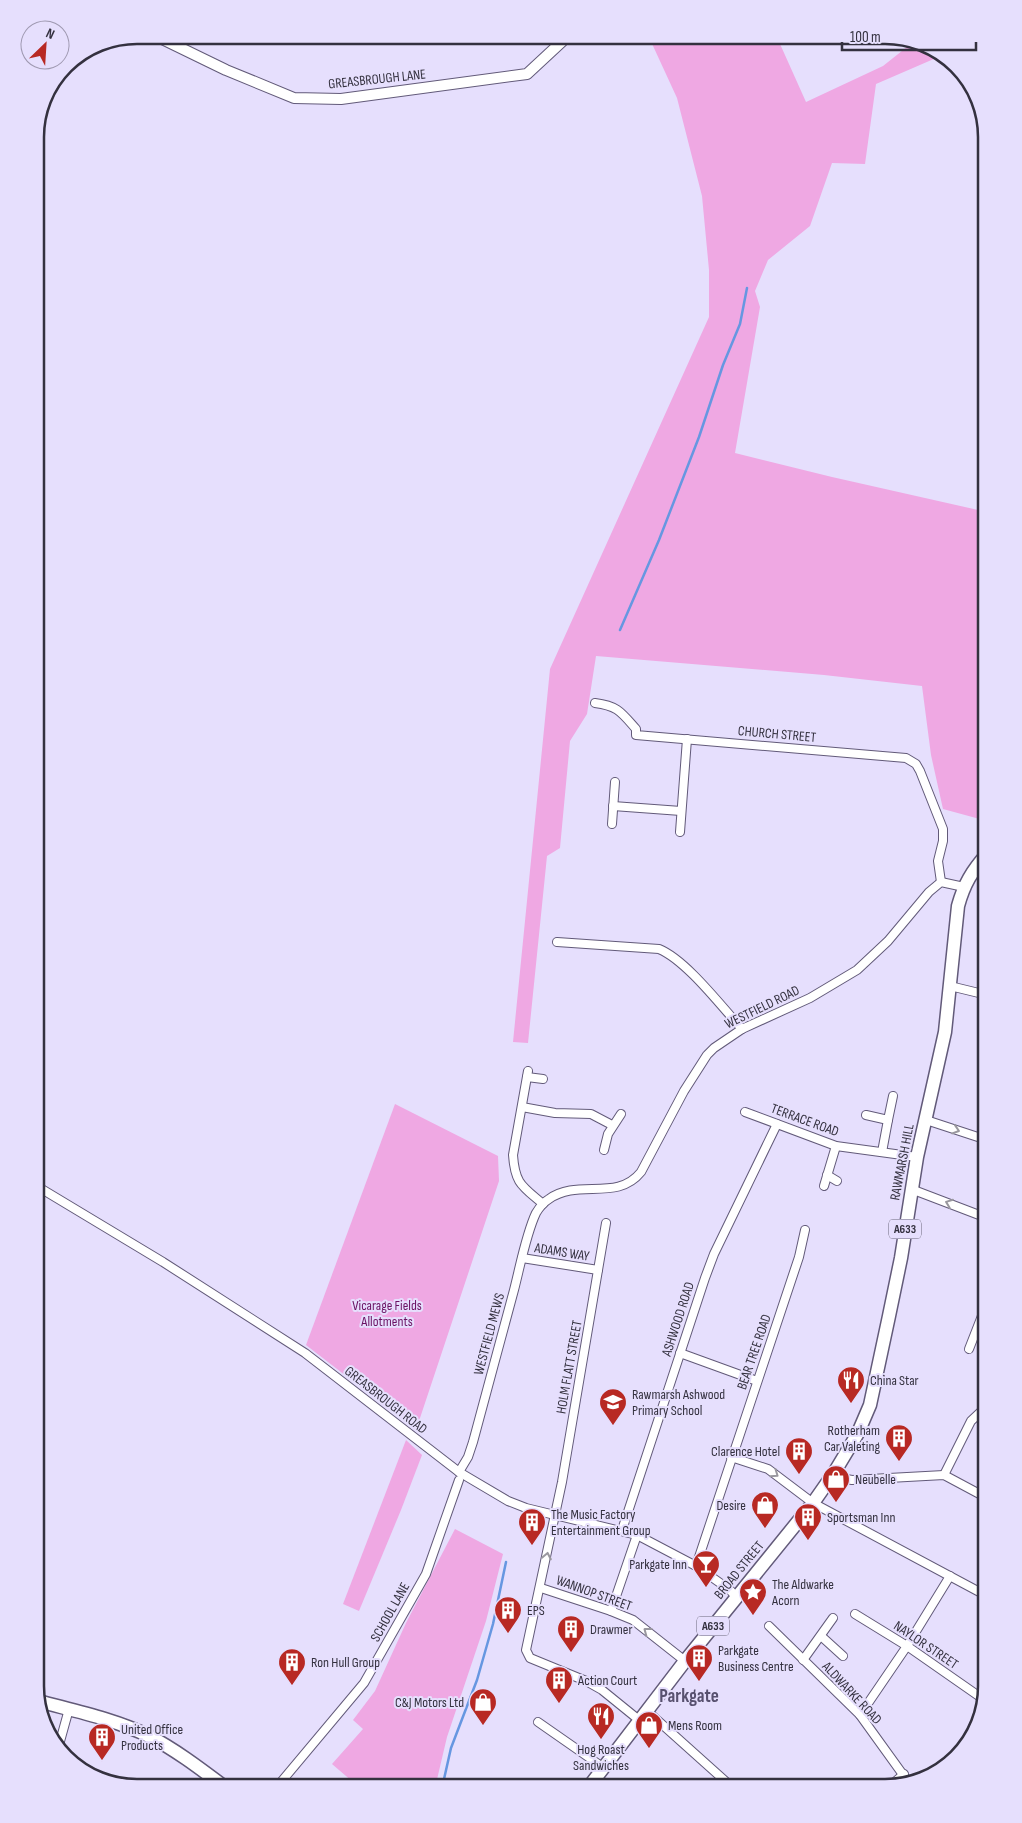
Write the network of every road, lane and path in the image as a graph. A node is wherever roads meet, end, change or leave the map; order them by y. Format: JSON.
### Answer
{"nodes":[{"id":1,"x":175,"y":44,"type":"edge"},
{"id":2,"x":559,"y":44,"type":"edge"},
{"id":3,"x":595,"y":703,"type":"dead end"},
{"id":4,"x":687,"y":739,"type":"junction"},
{"id":5,"x":615,"y":782,"type":"dead end"},
{"id":6,"x":613,"y":806,"type":"junction"},
{"id":7,"x":681,"y":811,"type":"junction"},
{"id":8,"x":612,"y":824,"type":"dead end"},
{"id":9,"x":680,"y":832,"type":"dead end"},
{"id":10,"x":978,"y":864,"type":"edge"},
{"id":11,"x":940,"y":882,"type":"junction"},
{"id":12,"x":964,"y":887,"type":"junction"},
{"id":13,"x":557,"y":942,"type":"dead end"},
{"id":14,"x":950,"y":986,"type":"junction"},
{"id":15,"x":978,"y":994,"type":"edge"},
{"id":16,"x":742,"y":1029,"type":"junction"},
{"id":17,"x":543,"y":1079,"type":"dead end"},
{"id":18,"x":893,"y":1096,"type":"dead end"},
{"id":19,"x":522,"y":1107,"type":"junction"},
{"id":20,"x":745,"y":1112,"type":"dead end"},
{"id":21,"x":621,"y":1114,"type":"dead end"},
{"id":22,"x":866,"y":1115,"type":"dead end"},
{"id":23,"x":888,"y":1120,"type":"junction"},
{"id":24,"x":926,"y":1120,"type":"junction"},
{"id":25,"x":777,"y":1124,"type":"junction"},
{"id":26,"x":612,"y":1125,"type":"junction"},
{"id":27,"x":978,"y":1137,"type":"edge"},
{"id":28,"x":836,"y":1146,"type":"junction"},
{"id":29,"x":604,"y":1150,"type":"dead end"},
{"id":30,"x":882,"y":1152,"type":"junction"},
{"id":31,"x":917,"y":1157,"type":"junction"},
{"id":32,"x":827,"y":1175,"type":"junction"},
{"id":33,"x":837,"y":1181,"type":"dead end"},
{"id":34,"x":824,"y":1186,"type":"dead end"},
{"id":35,"x":911,"y":1189,"type":"junction"},
{"id":36,"x":44,"y":1190,"type":"edge"},
{"id":37,"x":543,"y":1204,"type":"junction"},
{"id":38,"x":978,"y":1215,"type":"edge"},
{"id":39,"x":606,"y":1223,"type":"dead end"},
{"id":40,"x":805,"y":1230,"type":"dead end"},
{"id":41,"x":522,"y":1258,"type":"junction"},
{"id":42,"x":598,"y":1270,"type":"junction"},
{"id":43,"x":978,"y":1334,"type":"edge"},
{"id":44,"x":969,"y":1349,"type":"dead end"},
{"id":45,"x":680,"y":1353,"type":"junction"},
{"id":46,"x":757,"y":1381,"type":"junction"},
{"id":47,"x":978,"y":1414,"type":"edge"},
{"id":48,"x":732,"y":1457,"type":"junction"},
{"id":49,"x":837,"y":1469,"type":"junction"},
{"id":50,"x":944,"y":1475,"type":"junction"},
{"id":51,"x":459,"y":1476,"type":"junction"},
{"id":52,"x":978,"y":1493,"type":"edge"},
{"id":53,"x":812,"y":1503,"type":"junction"},
{"id":54,"x":555,"y":1514,"type":"junction"},
{"id":55,"x":622,"y":1530,"type":"junction"},
{"id":56,"x":637,"y":1535,"type":"junction"},
{"id":57,"x":696,"y":1566,"type":"junction"},
{"id":58,"x":950,"y":1576,"type":"junction"},
{"id":59,"x":541,"y":1588,"type":"junction"},
{"id":60,"x":978,"y":1591,"type":"edge"},
{"id":61,"x":736,"y":1598,"type":"junction"},
{"id":62,"x":611,"y":1611,"type":"junction"},
{"id":63,"x":855,"y":1614,"type":"dead end"},
{"id":64,"x":833,"y":1618,"type":"dead end"},
{"id":65,"x":769,"y":1626,"type":"dead end"},
{"id":66,"x":821,"y":1636,"type":"junction"},
{"id":67,"x":907,"y":1646,"type":"junction"},
{"id":68,"x":843,"y":1656,"type":"dead end"},
{"id":69,"x":803,"y":1660,"type":"junction"},
{"id":70,"x":685,"y":1661,"type":"junction"},
{"id":71,"x":977,"y":1695,"type":"edge"},
{"id":72,"x":46,"y":1703,"type":"edge"},
{"id":73,"x":69,"y":1709,"type":"junction"},
{"id":74,"x":642,"y":1715,"type":"junction"},
{"id":75,"x":860,"y":1716,"type":"junction"},
{"id":76,"x":538,"y":1722,"type":"dead end"},
{"id":77,"x":60,"y":1740,"type":"edge"},
{"id":78,"x":604,"y":1768,"type":"junction"},
{"id":79,"x":904,"y":1774,"type":"joint"},
{"id":80,"x":900,"y":1778,"type":"edge"},
{"id":81,"x":214,"y":1779,"type":"edge"},
{"id":82,"x":284,"y":1779,"type":"edge"},
{"id":83,"x":595,"y":1779,"type":"edge"},
{"id":84,"x":722,"y":1779,"type":"edge"}],
"edges":[{"from":1,"to":2,"type":"street","name":"GREASBROUGH LANE"},
{"from":3,"to":4,"type":"street","name":"CHURCH STREET"},
{"from":4,"to":7,"type":"street"},
{"from":4,"to":11,"type":"street","name":"CHURCH STREET"},
{"from":5,"to":6,"type":"street"},
{"from":6,"to":7,"type":"street"},
{"from":6,"to":8,"type":"street"},
{"from":7,"to":9,"type":"street"},
{"from":10,"to":12,"type":"main road","number":"A633"},
{"from":11,"to":12,"type":"street"},
{"from":11,"to":16,"type":"street","name":"WESTFIELD ROAD"},
{"from":12,"to":14,"type":"main road","name":"RAWMARSH HILL","number":"A633"},
{"from":13,"to":16,"type":"street"},
{"from":14,"to":15,"type":"street"},
{"from":14,"to":24,"type":"main road","name":"RAWMARSH HILL","number":"A633"},
{"from":16,"to":37,"type":"street","name":"WESTFIELD ROAD"},
{"from":17,"to":19,"type":"street"},
{"from":18,"to":23,"type":"street"},
{"from":19,"to":26,"type":"street"},
{"from":19,"to":37,"type":"street"},
{"from":20,"to":25,"type":"street","name":"TERRACE ROAD"},
{"from":21,"to":26,"type":"street"},
{"from":22,"to":23,"type":"street"},
{"from":23,"to":30,"type":"street"},
{"from":24,"to":27,"type":"street","one_way":true},
{"from":24,"to":31,"type":"main road","name":"RAWMARSH HILL","number":"A633"},
{"from":25,"to":28,"type":"street","name":"TERRACE ROAD"},
{"from":25,"to":45,"type":"street","name":"ASHWOOD ROAD"},
{"from":26,"to":29,"type":"street"},
{"from":28,"to":30,"type":"street","name":"TERRACE ROAD"},
{"from":28,"to":32,"type":"street"},
{"from":30,"to":31,"type":"street","name":"TERRACE ROAD"},
{"from":31,"to":35,"type":"main road","name":"RAWMARSH HILL","number":"A633"},
{"from":32,"to":33,"type":"street"},
{"from":32,"to":34,"type":"street"},
{"from":38,"to":35,"type":"street","one_way":true},
{"from":35,"to":49,"type":"main road","name":"RAWMARSH HILL","number":"A633"},
{"from":36,"to":51,"type":"street","name":"GREASBROUGH ROAD"},
{"from":37,"to":41,"type":"street","name":"WESTFIELD MEWS"},
{"from":39,"to":42,"type":"street","name":"HOLM FLATT STREET"},
{"from":40,"to":46,"type":"street","name":"BEAR TREE ROAD"},
{"from":41,"to":42,"type":"street","name":"ADAMS WAY"},
{"from":41,"to":51,"type":"street","name":"WESTFIELD MEWS"},
{"from":42,"to":54,"type":"street","name":"HOLM FLATT STREET"},
{"from":43,"to":44,"type":"street"},
{"from":45,"to":46,"type":"street"},
{"from":45,"to":55,"type":"street","name":"ASHWOOD ROAD"},
{"from":46,"to":48,"type":"street","name":"BEAR TREE ROAD"},
{"from":47,"to":50,"type":"street"},
{"from":48,"to":53,"type":"street","one_way":true},
{"from":48,"to":57,"type":"street","name":"BEAR TREE ROAD"},
{"from":49,"to":50,"type":"street"},
{"from":49,"to":53,"type":"main road","name":"BROAD STREET","number":"A633"},
{"from":50,"to":52,"type":"street"},
{"from":51,"to":54,"type":"street","name":"GREASBROUGH ROAD"},
{"from":51,"to":82,"type":"street","name":"SCHOOL LANE"},
{"from":53,"to":58,"type":"street"},
{"from":53,"to":61,"type":"main road","name":"BROAD STREET","number":"A633"},
{"from":54,"to":55,"type":"street","name":"GREASBROUGH ROAD"},
{"from":59,"to":54,"type":"street","name":"HOLM FLATT STREET","one_way":true},
{"from":55,"to":56,"type":"street","name":"GREASBROUGH ROAD"},
{"from":56,"to":57,"type":"street","name":"GREASBROUGH ROAD"},
{"from":56,"to":62,"type":"street"},
{"from":57,"to":61,"type":"street","name":"GREASBROUGH ROAD"},
{"from":58,"to":60,"type":"street"},
{"from":58,"to":67,"type":"street"},
{"from":59,"to":62,"type":"street","name":"WANNOP STREET"},
{"from":59,"to":74,"type":"street","name":"HOLM FLATT STREET"},
{"from":61,"to":70,"type":"main road","name":"BROAD STREET","number":"A633"},
{"from":70,"to":62,"type":"street","name":"WANNOP STREET","one_way":true},
{"from":63,"to":67,"type":"street","name":"NAYLOR STREET"},
{"from":64,"to":66,"type":"street"},
{"from":65,"to":69,"type":"street","name":"ALDWARKE ROAD"},
{"from":66,"to":68,"type":"street"},
{"from":66,"to":69,"type":"street"},
{"from":67,"to":71,"type":"street","name":"NAYLOR STREET"},
{"from":67,"to":75,"type":"street"},
{"from":69,"to":75,"type":"street","name":"ALDWARKE ROAD"},
{"from":70,"to":74,"type":"main road","name":"BROAD STREET","number":"A633"},
{"from":72,"to":73,"type":"main road"},
{"from":73,"to":77,"type":"street"},
{"from":73,"to":81,"type":"main road"},
{"from":74,"to":78,"type":"main road","name":"BROAD STREET","number":"A633"},
{"from":74,"to":84,"type":"street"},
{"from":75,"to":79,"type":"street","name":"ALDWARKE ROAD"},
{"from":76,"to":78,"type":"street"},
{"from":78,"to":83,"type":"main road","name":"BROAD STREET","number":"A633"},
{"from":79,"to":80,"type":"street"}]}
